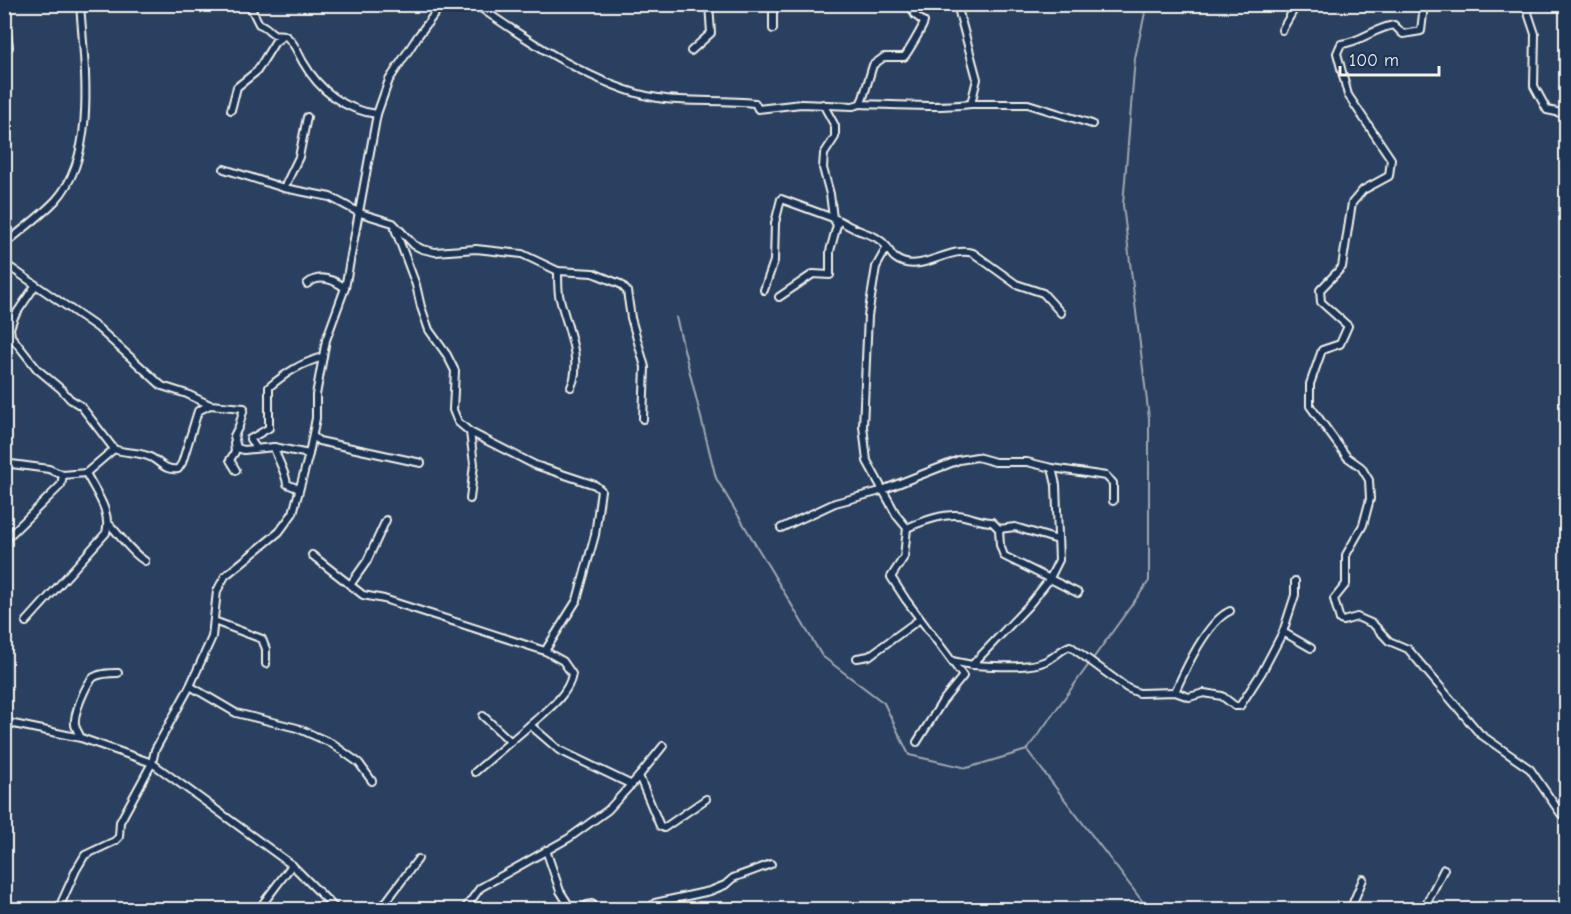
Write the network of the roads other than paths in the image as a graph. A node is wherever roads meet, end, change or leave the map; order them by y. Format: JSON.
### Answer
{"nodes":[{"id":1,"x":6,"y":4,"type":"edge"},
{"id":2,"x":80,"y":4,"type":"edge"},
{"id":3,"x":249,"y":4,"type":"edge"},
{"id":4,"x":442,"y":4,"type":"edge"},
{"id":5,"x":476,"y":4,"type":"edge"},
{"id":6,"x":709,"y":4,"type":"edge"},
{"id":7,"x":773,"y":4,"type":"edge"},
{"id":8,"x":916,"y":4,"type":"edge"},
{"id":9,"x":960,"y":4,"type":"edge"},
{"id":10,"x":1298,"y":4,"type":"edge"},
{"id":11,"x":1420,"y":4,"type":"edge"},
{"id":12,"x":1525,"y":4,"type":"edge"},
{"id":13,"x":4,"y":11,"type":"edge"},
{"id":14,"x":773,"y":29,"type":"dead end"},
{"id":15,"x":1282,"y":30,"type":"dead end"},
{"id":16,"x":284,"y":35,"type":"junction"},
{"id":17,"x":9,"y":47,"type":"dead end"},
{"id":18,"x":691,"y":51,"type":"dead end"},
{"id":19,"x":823,"y":104,"type":"junction"},
{"id":20,"x":860,"y":104,"type":"junction"},
{"id":21,"x":971,"y":104,"type":"junction"},
{"id":22,"x":231,"y":110,"type":"dead end"},
{"id":23,"x":377,"y":114,"type":"junction"},
{"id":24,"x":1566,"y":114,"type":"edge"},
{"id":25,"x":307,"y":117,"type":"dead end"},
{"id":26,"x":1092,"y":124,"type":"dead end"},
{"id":27,"x":224,"y":169,"type":"dead end"},
{"id":28,"x":284,"y":188,"type":"junction"},
{"id":29,"x":360,"y":213,"type":"junction"},
{"id":30,"x":833,"y":218,"type":"junction"},
{"id":31,"x":393,"y":223,"type":"junction"},
{"id":32,"x":4,"y":246,"type":"edge"},
{"id":33,"x":887,"y":247,"type":"junction"},
{"id":34,"x":4,"y":263,"type":"edge"},
{"id":35,"x":558,"y":271,"type":"junction"},
{"id":36,"x":307,"y":284,"type":"dead end"},
{"id":37,"x":35,"y":286,"type":"junction"},
{"id":38,"x":345,"y":288,"type":"junction"},
{"id":39,"x":764,"y":290,"type":"dead end"},
{"id":40,"x":779,"y":297,"type":"dead end"},
{"id":41,"x":1061,"y":313,"type":"dead end"},
{"id":42,"x":323,"y":357,"type":"junction"},
{"id":43,"x":572,"y":387,"type":"dead end"},
{"id":44,"x":210,"y":405,"type":"junction"},
{"id":45,"x":643,"y":419,"type":"dead end"},
{"id":46,"x":470,"y":432,"type":"junction"},
{"id":47,"x":313,"y":436,"type":"junction"},
{"id":48,"x":234,"y":443,"type":"junction"},
{"id":49,"x":274,"y":447,"type":"junction"},
{"id":50,"x":256,"y":448,"type":"junction"},
{"id":51,"x":114,"y":449,"type":"junction"},
{"id":52,"x":309,"y":454,"type":"junction"},
{"id":53,"x":4,"y":463,"type":"edge"},
{"id":54,"x":421,"y":463,"type":"dead end"},
{"id":55,"x":1052,"y":468,"type":"junction"},
{"id":56,"x":236,"y":470,"type":"dead end"},
{"id":57,"x":86,"y":473,"type":"junction"},
{"id":58,"x":63,"y":475,"type":"junction"},
{"id":59,"x":299,"y":489,"type":"junction"},
{"id":60,"x":882,"y":490,"type":"junction"},
{"id":61,"x":470,"y":499,"type":"dead end"},
{"id":62,"x":1113,"y":501,"type":"dead end"},
{"id":63,"x":386,"y":520,"type":"dead end"},
{"id":64,"x":109,"y":524,"type":"junction"},
{"id":65,"x":781,"y":528,"type":"dead end"},
{"id":66,"x":907,"y":528,"type":"junction"},
{"id":67,"x":999,"y":529,"type":"junction"},
{"id":68,"x":1058,"y":540,"type":"junction"},
{"id":69,"x":4,"y":542,"type":"edge"},
{"id":70,"x":312,"y":555,"type":"dead end"},
{"id":71,"x":145,"y":561,"type":"dead end"},
{"id":72,"x":1049,"y":580,"type":"junction"},
{"id":73,"x":1295,"y":581,"type":"dead end"},
{"id":74,"x":350,"y":585,"type":"junction"},
{"id":75,"x":1078,"y":594,"type":"dead end"},
{"id":76,"x":1230,"y":611,"type":"dead end"},
{"id":77,"x":920,"y":619,"type":"junction"},
{"id":78,"x":213,"y":621,"type":"junction"},
{"id":79,"x":26,"y":622,"type":"dead end"},
{"id":80,"x":1283,"y":632,"type":"junction"},
{"id":81,"x":1311,"y":648,"type":"dead end"},
{"id":82,"x":545,"y":651,"type":"junction"},
{"id":83,"x":857,"y":658,"type":"dead end"},
{"id":84,"x":952,"y":661,"type":"junction"},
{"id":85,"x":266,"y":664,"type":"dead end"},
{"id":86,"x":972,"y":665,"type":"junction"},
{"id":87,"x":118,"y":673,"type":"dead end"},
{"id":88,"x":190,"y":686,"type":"junction"},
{"id":89,"x":1175,"y":692,"type":"junction"},
{"id":90,"x":483,"y":716,"type":"dead end"},
{"id":91,"x":4,"y":722,"type":"edge"},
{"id":92,"x":530,"y":724,"type":"junction"},
{"id":93,"x":81,"y":738,"type":"junction"},
{"id":94,"x":510,"y":741,"type":"junction"},
{"id":95,"x":917,"y":742,"type":"dead end"},
{"id":96,"x":663,"y":746,"type":"dead end"},
{"id":97,"x":152,"y":763,"type":"junction"},
{"id":98,"x":475,"y":772,"type":"dead end"},
{"id":99,"x":639,"y":776,"type":"junction"},
{"id":100,"x":372,"y":781,"type":"dead end"},
{"id":101,"x":632,"y":785,"type":"junction"},
{"id":102,"x":706,"y":799,"type":"dead end"},
{"id":103,"x":1566,"y":816,"type":"edge"},
{"id":104,"x":546,"y":850,"type":"junction"},
{"id":105,"x":418,"y":859,"type":"dead end"},
{"id":106,"x":771,"y":864,"type":"dead end"},
{"id":107,"x":292,"y":865,"type":"junction"},
{"id":108,"x":1444,"y":870,"type":"dead end"},
{"id":109,"x":1363,"y":879,"type":"dead end"},
{"id":110,"x":58,"y":909,"type":"edge"},
{"id":111,"x":258,"y":909,"type":"edge"},
{"id":112,"x":338,"y":909,"type":"edge"},
{"id":113,"x":380,"y":909,"type":"edge"},
{"id":114,"x":465,"y":909,"type":"edge"},
{"id":115,"x":572,"y":909,"type":"edge"},
{"id":116,"x":583,"y":909,"type":"edge"},
{"id":117,"x":597,"y":909,"type":"edge"},
{"id":118,"x":648,"y":909,"type":"edge"},
{"id":119,"x":1350,"y":909,"type":"edge"},
{"id":120,"x":1424,"y":909,"type":"edge"}],
"edges":[{"from":1,"to":13,"type":"street"},
{"from":2,"to":32,"type":"street"},
{"from":3,"to":16,"type":"street"},
{"from":4,"to":23,"type":"street"},
{"from":5,"to":19,"type":"street"},
{"from":6,"to":18,"type":"street"},
{"from":7,"to":14,"type":"street"},
{"from":8,"to":20,"type":"street"},
{"from":9,"to":21,"type":"street"},
{"from":10,"to":15,"type":"street"},
{"from":11,"to":103,"type":"street"},
{"from":12,"to":24,"type":"street"},
{"from":13,"to":17,"type":"street"},
{"from":16,"to":22,"type":"street"},
{"from":16,"to":23,"type":"street"},
{"from":19,"to":20,"type":"street"},
{"from":19,"to":30,"type":"street"},
{"from":20,"to":21,"type":"street"},
{"from":21,"to":26,"type":"street"},
{"from":23,"to":29,"type":"street"},
{"from":25,"to":28,"type":"street"},
{"from":27,"to":28,"type":"street"},
{"from":28,"to":29,"type":"street"},
{"from":29,"to":31,"type":"street"},
{"from":29,"to":38,"type":"street"},
{"from":30,"to":33,"type":"street"},
{"from":30,"to":39,"type":"street"},
{"from":30,"to":40,"type":"street"},
{"from":31,"to":35,"type":"street"},
{"from":31,"to":46,"type":"street"},
{"from":33,"to":41,"type":"street"},
{"from":33,"to":60,"type":"street"},
{"from":34,"to":37,"type":"street"},
{"from":35,"to":43,"type":"street"},
{"from":35,"to":45,"type":"street"},
{"from":36,"to":38,"type":"street"},
{"from":37,"to":44,"type":"street"},
{"from":37,"to":51,"type":"street"},
{"from":38,"to":42,"type":"street"},
{"from":42,"to":47,"type":"street"},
{"from":42,"to":50,"type":"street"},
{"from":44,"to":48,"type":"street"},
{"from":44,"to":51,"type":"street"},
{"from":46,"to":61,"type":"street"},
{"from":46,"to":82,"type":"street"},
{"from":47,"to":52,"type":"street"},
{"from":47,"to":54,"type":"street"},
{"from":48,"to":50,"type":"street"},
{"from":48,"to":56,"type":"street"},
{"from":49,"to":50,"type":"street"},
{"from":49,"to":52,"type":"street"},
{"from":49,"to":59,"type":"street"},
{"from":51,"to":57,"type":"street"},
{"from":52,"to":59,"type":"street"},
{"from":53,"to":58,"type":"street"},
{"from":55,"to":60,"type":"street"},
{"from":55,"to":62,"type":"street"},
{"from":55,"to":68,"type":"street"},
{"from":57,"to":58,"type":"street"},
{"from":57,"to":64,"type":"street"},
{"from":58,"to":69,"type":"street"},
{"from":59,"to":78,"type":"street"},
{"from":60,"to":65,"type":"street"},
{"from":60,"to":66,"type":"street"},
{"from":63,"to":74,"type":"street"},
{"from":64,"to":71,"type":"street"},
{"from":64,"to":79,"type":"street"},
{"from":66,"to":67,"type":"street"},
{"from":66,"to":77,"type":"street"},
{"from":67,"to":68,"type":"street"},
{"from":67,"to":72,"type":"street"},
{"from":68,"to":72,"type":"street"},
{"from":70,"to":74,"type":"street"},
{"from":72,"to":75,"type":"street"},
{"from":72,"to":86,"type":"street"},
{"from":73,"to":80,"type":"street"},
{"from":74,"to":82,"type":"street"},
{"from":76,"to":89,"type":"street"},
{"from":77,"to":83,"type":"street"},
{"from":77,"to":84,"type":"street"},
{"from":78,"to":85,"type":"street"},
{"from":78,"to":88,"type":"street"},
{"from":80,"to":81,"type":"street"},
{"from":80,"to":89,"type":"street"},
{"from":82,"to":92,"type":"street"},
{"from":84,"to":86,"type":"street"},
{"from":84,"to":95,"type":"street"},
{"from":86,"to":89,"type":"street"},
{"from":87,"to":93,"type":"street"},
{"from":88,"to":97,"type":"street"},
{"from":88,"to":100,"type":"street"},
{"from":90,"to":94,"type":"street"},
{"from":91,"to":93,"type":"street"},
{"from":92,"to":94,"type":"street"},
{"from":92,"to":101,"type":"street"},
{"from":93,"to":97,"type":"street"},
{"from":94,"to":98,"type":"street"},
{"from":96,"to":99,"type":"street"},
{"from":97,"to":107,"type":"street"},
{"from":97,"to":110,"type":"street"},
{"from":99,"to":101,"type":"street"},
{"from":99,"to":102,"type":"street"},
{"from":101,"to":104,"type":"street"},
{"from":104,"to":114,"type":"street"},
{"from":104,"to":115,"type":"street"},
{"from":105,"to":113,"type":"street"},
{"from":106,"to":118,"type":"street"},
{"from":107,"to":111,"type":"street"},
{"from":107,"to":112,"type":"street"},
{"from":108,"to":120,"type":"street"},
{"from":109,"to":119,"type":"street"},
{"from":116,"to":117,"type":"street"}]}
